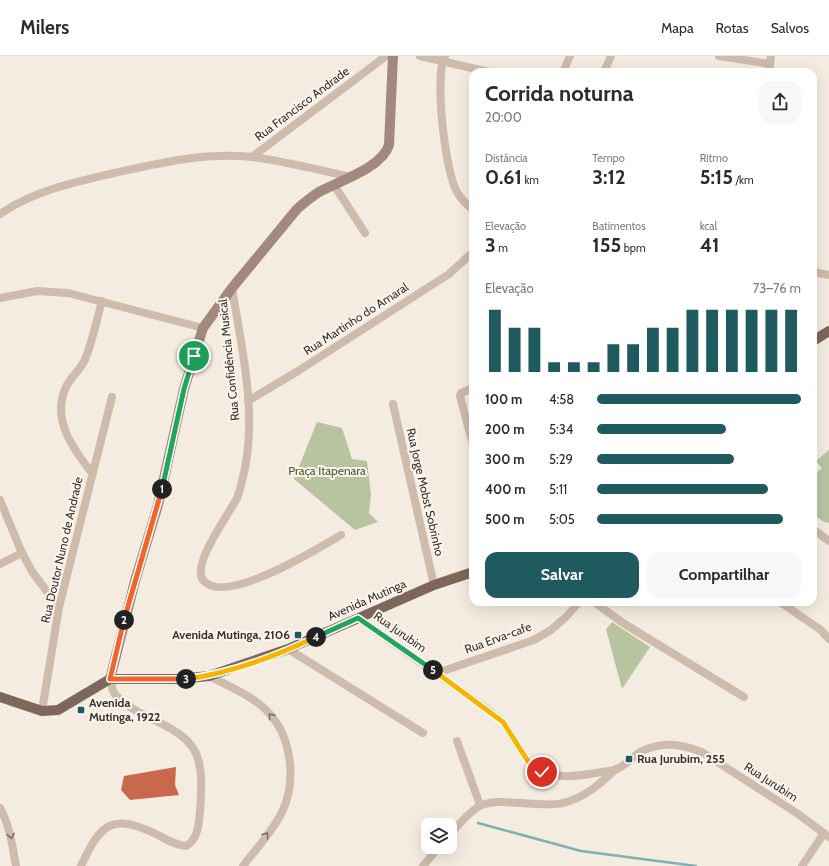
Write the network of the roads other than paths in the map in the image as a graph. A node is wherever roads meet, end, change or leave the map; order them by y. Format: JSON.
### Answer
{"nodes":[{"id":1,"x":386,"y":56,"type":"edge"},
{"id":2,"x":393,"y":56,"type":"edge"},
{"id":3,"x":420,"y":56,"type":"edge"},
{"id":4,"x":570,"y":56,"type":"edge"},
{"id":5,"x":611,"y":56,"type":"edge"},
{"id":6,"x":719,"y":56,"type":"edge"},
{"id":7,"x":444,"y":58,"type":"edge"},
{"id":8,"x":770,"y":64,"type":"edge"},
{"id":9,"x":476,"y":68,"type":"edge"},
{"id":10,"x":565,"y":68,"type":"edge"},
{"id":11,"x":606,"y":68,"type":"edge"},
{"id":12,"x":252,"y":157,"type":"junction"},
{"id":13,"x":351,"y":177,"type":"junction"},
{"id":14,"x":334,"y":185,"type":"junction"},
{"id":15,"x":469,"y":206,"type":"edge"},
{"id":16,"x":0,"y":214,"type":"edge"},
{"id":17,"x":365,"y":233,"type":"dead end"},
{"id":18,"x":469,"y":256,"type":"edge"},
{"id":19,"x":817,"y":273,"type":"edge"},
{"id":20,"x":829,"y":275,"type":"edge"},
{"id":21,"x":232,"y":288,"type":"junction"},
{"id":22,"x":0,"y":298,"type":"edge"},
{"id":23,"x":102,"y":301,"type":"junction"},
{"id":24,"x":203,"y":328,"type":"junction"},
{"id":25,"x":829,"y":331,"type":"edge"},
{"id":26,"x":817,"y":338,"type":"edge"},
{"id":27,"x":469,"y":390,"type":"edge"},
{"id":28,"x":112,"y":397,"type":"dead end"},
{"id":29,"x":248,"y":401,"type":"junction"},
{"id":30,"x":393,"y":404,"type":"dead end"},
{"id":31,"x":469,"y":431,"type":"edge"},
{"id":32,"x":92,"y":473,"type":"junction"},
{"id":33,"x":0,"y":500,"type":"edge"},
{"id":34,"x":817,"y":532,"type":"edge"},
{"id":35,"x":341,"y":535,"type":"dead end"},
{"id":36,"x":829,"y":540,"type":"edge"},
{"id":37,"x":22,"y":553,"type":"junction"},
{"id":38,"x":0,"y":564,"type":"edge"},
{"id":39,"x":469,"y":573,"type":"edge"},
{"id":40,"x":434,"y":585,"type":"junction"},
{"id":41,"x":576,"y":606,"type":"edge"},
{"id":42,"x":600,"y":606,"type":"edge"},
{"id":43,"x":786,"y":606,"type":"edge"},
{"id":44,"x":59,"y":607,"type":"junction"},
{"id":45,"x":358,"y":618,"type":"junction"},
{"id":46,"x":829,"y":640,"type":"edge"},
{"id":47,"x":288,"y":649,"type":"junction"},
{"id":48,"x":437,"y":673,"type":"junction"},
{"id":49,"x":209,"y":676,"type":"junction"},
{"id":50,"x":110,"y":679,"type":"junction"},
{"id":51,"x":0,"y":697,"type":"edge"},
{"id":52,"x":744,"y":697,"type":"dead end"},
{"id":53,"x":42,"y":711,"type":"junction"},
{"id":54,"x":423,"y":733,"type":"dead end"},
{"id":55,"x":457,"y":741,"type":"dead end"},
{"id":56,"x":617,"y":769,"type":"junction"},
{"id":57,"x":480,"y":806,"type":"junction"},
{"id":58,"x":0,"y":808,"type":"edge"},
{"id":59,"x":457,"y":827,"type":"edge"},
{"id":60,"x":827,"y":835,"type":"edge"},
{"id":61,"x":434,"y":854,"type":"edge"},
{"id":62,"x":16,"y":866,"type":"edge"},
{"id":63,"x":81,"y":866,"type":"edge"},
{"id":64,"x":243,"y":866,"type":"edge"},
{"id":65,"x":423,"y":866,"type":"edge"},
{"id":66,"x":802,"y":866,"type":"edge"}],
"edges":[{"from":1,"to":12,"type":"street","name":"Rua Francisco Andrade"},
{"from":2,"to":13,"type":"main road"},
{"from":3,"to":7,"type":"street"},
{"from":4,"to":10,"type":"street"},
{"from":5,"to":11,"type":"street"},
{"from":6,"to":8,"type":"street"},
{"from":7,"to":9,"type":"street"},
{"from":7,"to":15,"type":"street"},
{"from":12,"to":13,"type":"street"},
{"from":12,"to":16,"type":"street"},
{"from":13,"to":14,"type":"main road"},
{"from":14,"to":17,"type":"street"},
{"from":14,"to":21,"type":"main road"},
{"from":18,"to":29,"type":"street","name":"Rua Martinho do Amaral"},
{"from":19,"to":20,"type":"street"},
{"from":21,"to":24,"type":"main road"},
{"from":21,"to":29,"type":"street","name":"Rua Confidência Musical"},
{"from":22,"to":23,"type":"street"},
{"from":23,"to":24,"type":"street"},
{"from":23,"to":32,"type":"street"},
{"from":24,"to":50,"type":"main road"},
{"from":25,"to":26,"type":"main road"},
{"from":27,"to":31,"type":"street"},
{"from":28,"to":32,"type":"street","name":"Rua Doutor Nuno de Andrade"},
{"from":29,"to":35,"type":"street","name":"Rua Confidência Musical"},
{"from":30,"to":40,"type":"street","name":"Rua Jorge Mobst Sobrinho"},
{"from":32,"to":44,"type":"street","name":"Rua Doutor Nuno de Andrade"},
{"from":33,"to":37,"type":"street"},
{"from":34,"to":36,"type":"street"},
{"from":37,"to":38,"type":"street"},
{"from":37,"to":44,"type":"street"},
{"from":39,"to":40,"type":"main road","name":"Avenida Mutinga"},
{"from":40,"to":45,"type":"main road","name":"Avenida Mutinga"},
{"from":41,"to":48,"type":"street","name":"Rua Erva-cafe"},
{"from":42,"to":52,"type":"street"},
{"from":43,"to":46,"type":"street"},
{"from":44,"to":53,"type":"street","name":"Rua Doutor Nuno de Andrade"},
{"from":45,"to":47,"type":"main road","name":"Avenida Mutinga"},
{"from":45,"to":48,"type":"street","name":"Rua Jurubim"},
{"from":47,"to":49,"type":"main road","name":"Avenida Mutinga"},
{"from":47,"to":54,"type":"street"},
{"from":48,"to":56,"type":"street","name":"Rua Jurubim"},
{"from":49,"to":50,"type":"main road","name":"Avenida Mutinga"},
{"from":64,"to":49,"type":"street","one_way":true},
{"from":50,"to":53,"type":"main road"},
{"from":50,"to":63,"type":"street"},
{"from":51,"to":53,"type":"main road"},
{"from":55,"to":57,"type":"street"},
{"from":56,"to":57,"type":"street"},
{"from":56,"to":60,"type":"street","name":"Rua Jurubim"},
{"from":57,"to":59,"type":"street"},
{"from":58,"to":62,"type":"street","one_way":true},
{"from":60,"to":66,"type":"street"},
{"from":61,"to":65,"type":"street"}]}
